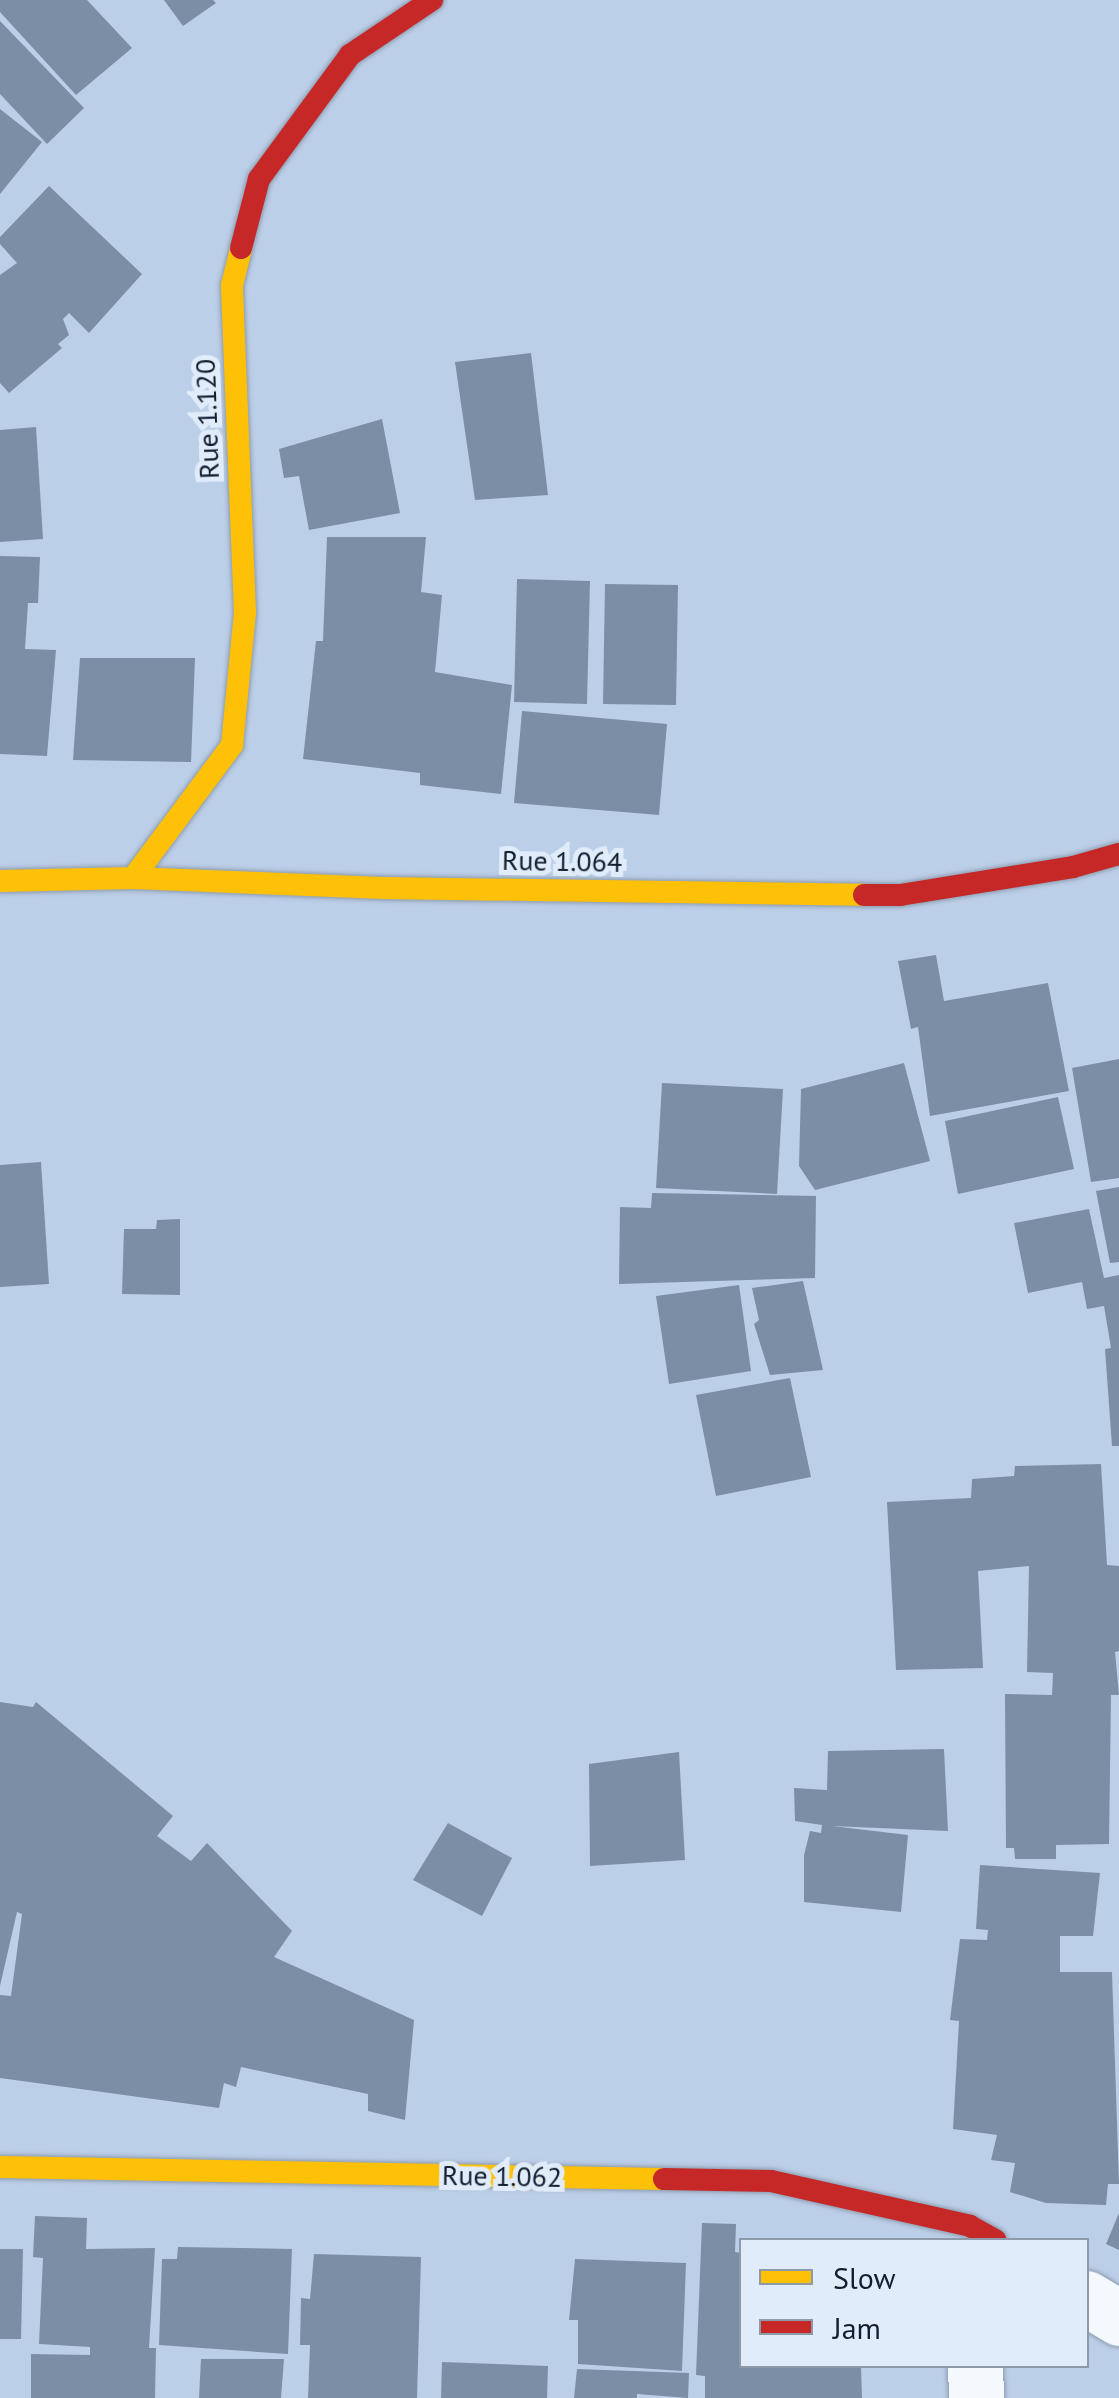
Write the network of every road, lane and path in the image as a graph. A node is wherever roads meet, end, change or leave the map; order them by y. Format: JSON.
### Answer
{"nodes":[{"id":1,"x":432,"y":0,"type":"edge"},
{"id":2,"x":1119,"y":854,"type":"edge"},
{"id":3,"x":134,"y":878,"type":"junction"},
{"id":4,"x":0,"y":881,"type":"edge"},
{"id":5,"x":0,"y":2167,"type":"edge"},
{"id":6,"x":991,"y":2238,"type":"edge"},
{"id":7,"x":1089,"y":2300,"type":"edge"},
{"id":8,"x":1119,"y":2318,"type":"edge"},
{"id":9,"x":975,"y":2368,"type":"edge"},
{"id":10,"x":976,"y":2398,"type":"edge"}],
"edges":[{"from":1,"to":3,"type":"street","name":"Rue 1.120"},
{"from":2,"to":3,"type":"street","name":"Rue 1.064"},
{"from":3,"to":4,"type":"street","name":"Rue 1.064"},
{"from":5,"to":6,"type":"street","name":"Rue 1.062"},
{"from":7,"to":8,"type":"street"},
{"from":9,"to":10,"type":"street"}]}
